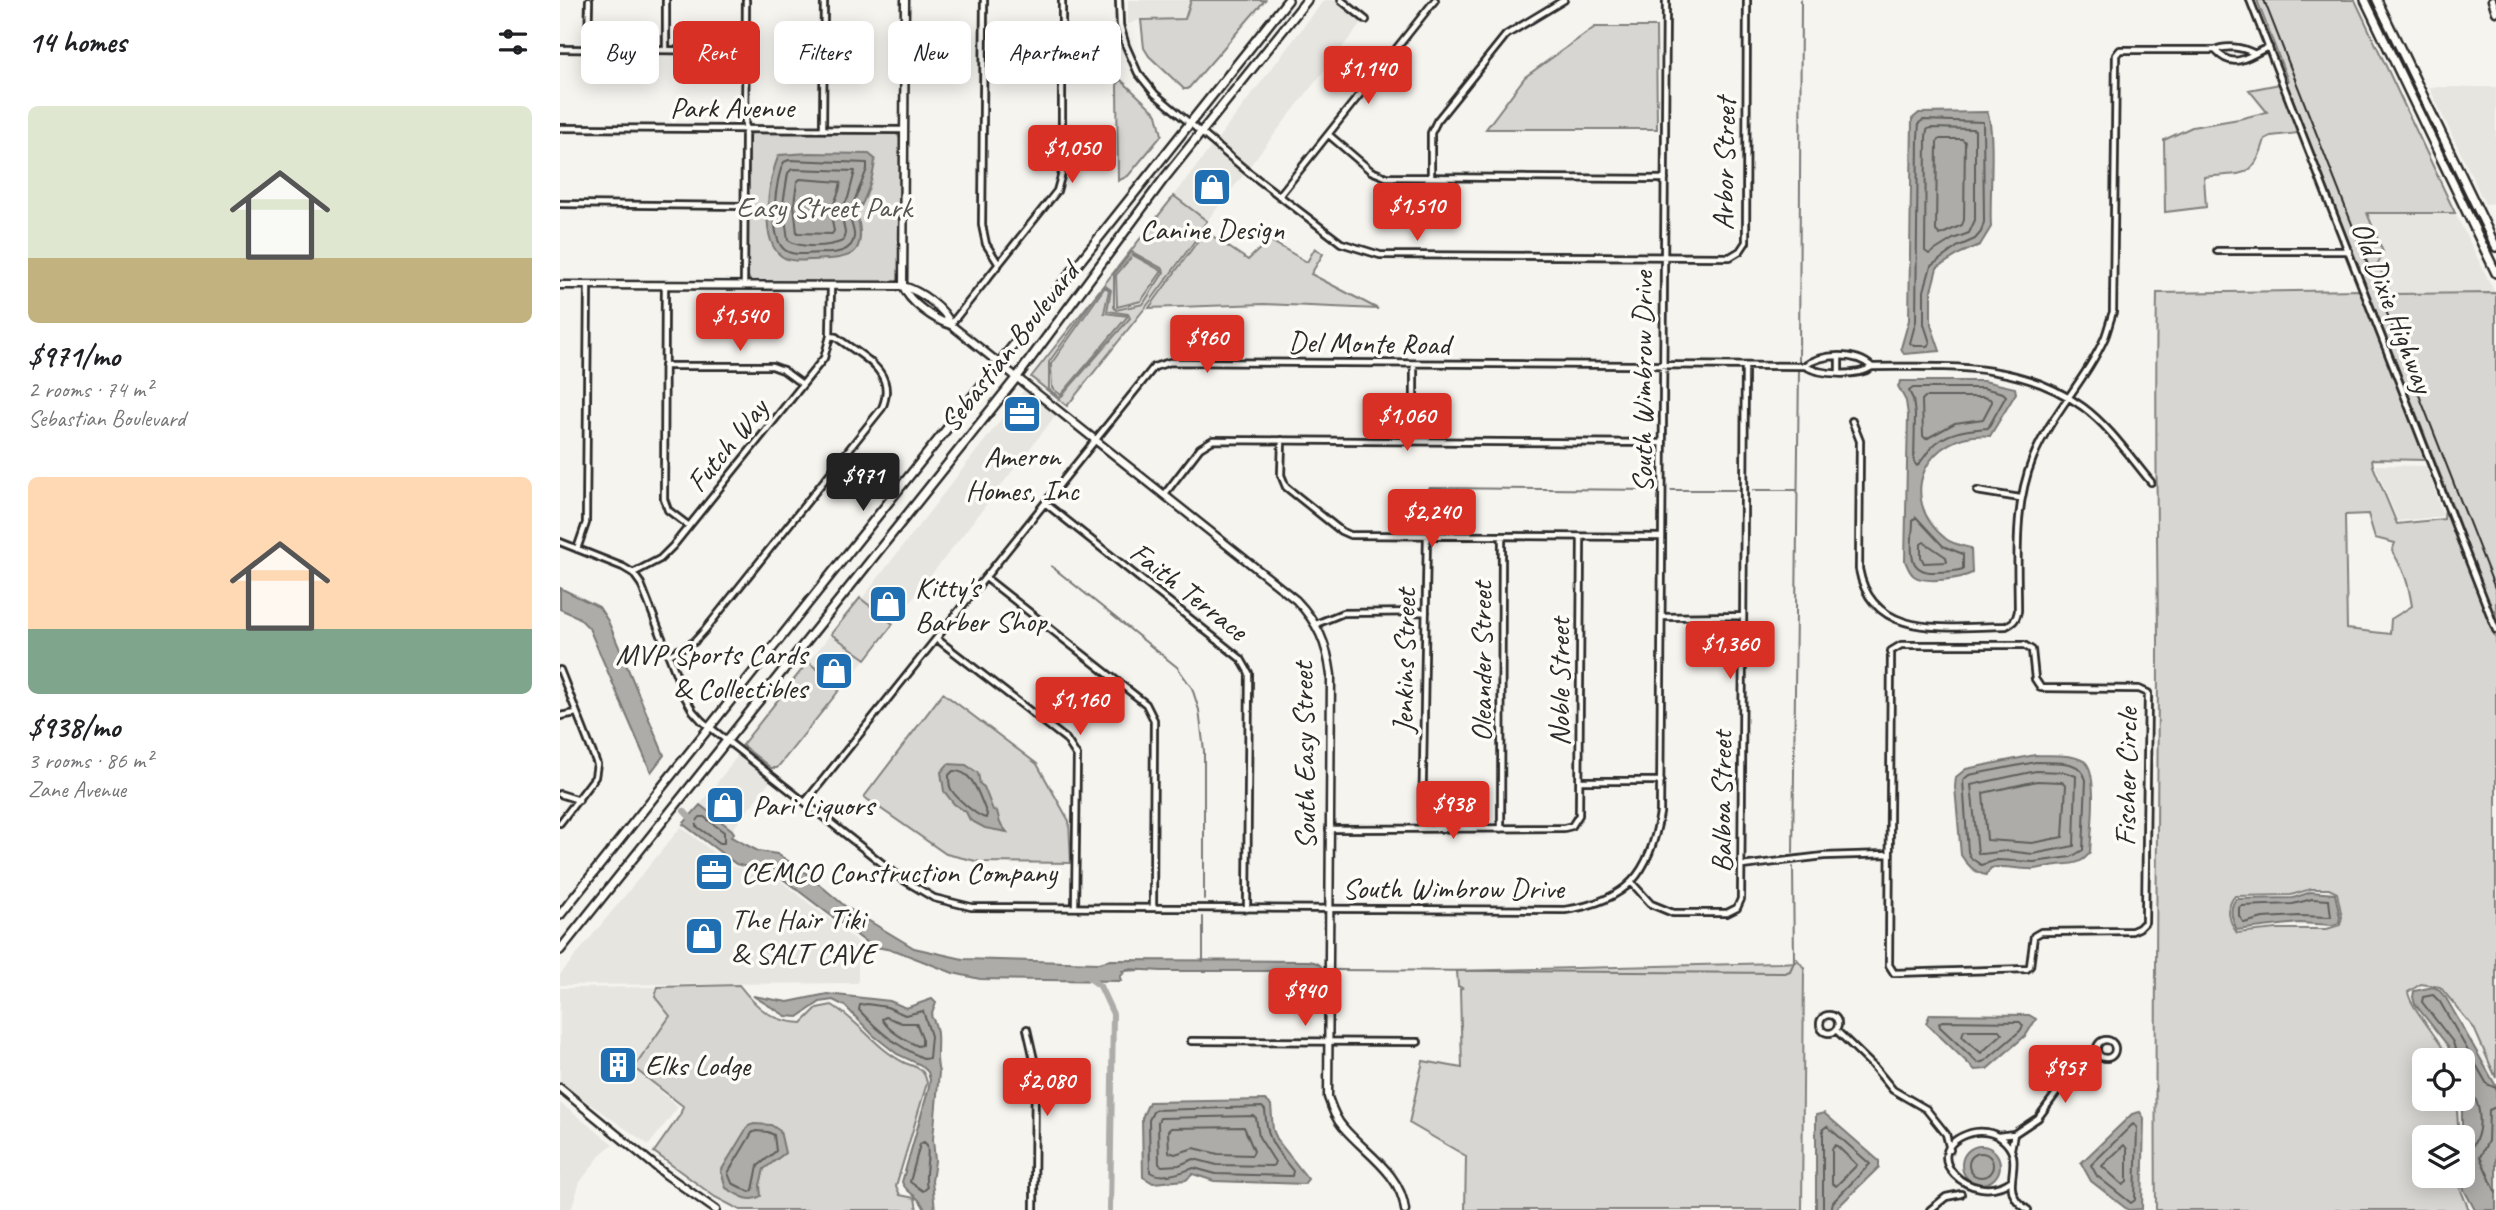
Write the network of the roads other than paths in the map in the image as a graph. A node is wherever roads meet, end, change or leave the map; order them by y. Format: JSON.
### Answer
{"nodes":[{"id":1,"x":589,"y":0,"type":"edge"},
{"id":2,"x":666,"y":0,"type":"edge"},
{"id":3,"x":746,"y":0,"type":"edge"},
{"id":4,"x":824,"y":0,"type":"edge"},
{"id":5,"x":905,"y":0,"type":"edge"},
{"id":6,"x":984,"y":0,"type":"edge"},
{"id":7,"x":1062,"y":0,"type":"edge"},
{"id":8,"x":1119,"y":0,"type":"edge"},
{"id":9,"x":1288,"y":0,"type":"edge"},
{"id":10,"x":1307,"y":0,"type":"edge"},
{"id":11,"x":1341,"y":0,"type":"edge"},
{"id":12,"x":1435,"y":0,"type":"edge"},
{"id":13,"x":1564,"y":0,"type":"edge"},
{"id":14,"x":1666,"y":0,"type":"edge"},
{"id":15,"x":1747,"y":0,"type":"edge"},
{"id":16,"x":2250,"y":0,"type":"edge"},
{"id":17,"x":2365,"y":0,"type":"edge"},
{"id":18,"x":2377,"y":0,"type":"edge"},
{"id":19,"x":2492,"y":0,"type":"edge"},
{"id":20,"x":2496,"y":12,"type":"edge"},
{"id":21,"x":1366,"y":20,"type":"dead end"},
{"id":22,"x":589,"y":21,"type":"edge"},
{"id":23,"x":746,"y":21,"type":"edge"},
{"id":24,"x":2269,"y":47,"type":"junction"},
{"id":25,"x":560,"y":49,"type":"edge"},
{"id":26,"x":581,"y":49,"type":"edge"},
{"id":27,"x":659,"y":50,"type":"edge"},
{"id":28,"x":666,"y":50,"type":"junction"},
{"id":29,"x":673,"y":50,"type":"edge"},
{"id":30,"x":2215,"y":50,"type":"junction"},
{"id":31,"x":2253,"y":53,"type":"junction"},
{"id":32,"x":745,"y":84,"type":"edge"},
{"id":33,"x":1190,"y":124,"type":"junction"},
{"id":34,"x":560,"y":128,"type":"edge"},
{"id":35,"x":745,"y":128,"type":"junction"},
{"id":36,"x":823,"y":128,"type":"junction"},
{"id":37,"x":903,"y":130,"type":"junction"},
{"id":38,"x":1201,"y":133,"type":"junction"},
{"id":39,"x":1329,"y":135,"type":"junction"},
{"id":40,"x":2445,"y":166,"type":"junction"},
{"id":41,"x":2461,"y":174,"type":"junction"},
{"id":42,"x":1431,"y":177,"type":"junction"},
{"id":43,"x":1664,"y":179,"type":"junction"},
{"id":44,"x":2456,"y":189,"type":"junction"},
{"id":45,"x":2471,"y":195,"type":"junction"},
{"id":46,"x":1279,"y":196,"type":"junction"},
{"id":47,"x":560,"y":204,"type":"edge"},
{"id":48,"x":744,"y":206,"type":"junction"},
{"id":49,"x":2496,"y":247,"type":"edge"},
{"id":50,"x":2217,"y":251,"type":"dead end"},
{"id":51,"x":2349,"y":251,"type":"junction"},
{"id":52,"x":1664,"y":257,"type":"junction"},
{"id":53,"x":998,"y":263,"type":"junction"},
{"id":54,"x":2496,"y":273,"type":"edge"},
{"id":55,"x":560,"y":285,"type":"edge"},
{"id":56,"x":588,"y":285,"type":"junction"},
{"id":57,"x":665,"y":285,"type":"junction"},
{"id":58,"x":744,"y":285,"type":"junction"},
{"id":59,"x":831,"y":286,"type":"junction"},
{"id":60,"x":903,"y":286,"type":"junction"},
{"id":61,"x":951,"y":325,"type":"junction"},
{"id":62,"x":831,"y":336,"type":"junction"},
{"id":63,"x":1839,"y":357,"type":"junction"},
{"id":64,"x":1000,"y":364,"type":"junction"},
{"id":65,"x":1414,"y":365,"type":"junction"},
{"id":66,"x":664,"y":366,"type":"junction"},
{"id":67,"x":1804,"y":366,"type":"junction"},
{"id":68,"x":1664,"y":367,"type":"junction"},
{"id":69,"x":1745,"y":367,"type":"junction"},
{"id":70,"x":1872,"y":367,"type":"junction"},
{"id":71,"x":1839,"y":372,"type":"junction"},
{"id":72,"x":1017,"y":377,"type":"junction"},
{"id":73,"x":802,"y":384,"type":"junction"},
{"id":74,"x":2068,"y":398,"type":"junction"},
{"id":75,"x":1852,"y":421,"type":"dead end"},
{"id":76,"x":1095,"y":440,"type":"junction"},
{"id":77,"x":1282,"y":440,"type":"junction"},
{"id":78,"x":1414,"y":440,"type":"junction"},
{"id":79,"x":1663,"y":443,"type":"junction"},
{"id":80,"x":2151,"y":482,"type":"dead end"},
{"id":81,"x":1977,"y":491,"type":"dead end"},
{"id":82,"x":1164,"y":495,"type":"junction"},
{"id":83,"x":2020,"y":498,"type":"junction"},
{"id":84,"x":1045,"y":503,"type":"junction"},
{"id":85,"x":689,"y":526,"type":"junction"},
{"id":86,"x":1427,"y":536,"type":"junction"},
{"id":87,"x":1502,"y":537,"type":"junction"},
{"id":88,"x":1581,"y":537,"type":"junction"},
{"id":89,"x":1662,"y":537,"type":"junction"},
{"id":90,"x":560,"y":542,"type":"edge"},
{"id":91,"x":577,"y":548,"type":"junction"},
{"id":92,"x":633,"y":573,"type":"junction"},
{"id":93,"x":986,"y":578,"type":"junction"},
{"id":94,"x":1426,"y":612,"type":"junction"},
{"id":95,"x":1743,"y":616,"type":"junction"},
{"id":96,"x":1662,"y":617,"type":"junction"},
{"id":97,"x":1316,"y":624,"type":"junction"},
{"id":98,"x":2496,"y":631,"type":"edge"},
{"id":99,"x":937,"y":639,"type":"junction"},
{"id":100,"x":669,"y":655,"type":"junction"},
{"id":101,"x":560,"y":670,"type":"edge"},
{"id":102,"x":577,"y":713,"type":"junction"},
{"id":103,"x":560,"y":716,"type":"edge"},
{"id":104,"x":710,"y":727,"type":"junction"},
{"id":105,"x":726,"y":740,"type":"junction"},
{"id":106,"x":1580,"y":781,"type":"junction"},
{"id":107,"x":1661,"y":781,"type":"junction"},
{"id":108,"x":560,"y":794,"type":"edge"},
{"id":109,"x":579,"y":800,"type":"junction"},
{"id":110,"x":806,"y":801,"type":"junction"},
{"id":111,"x":560,"y":824,"type":"edge"},
{"id":112,"x":1422,"y":828,"type":"junction"},
{"id":113,"x":1501,"y":828,"type":"junction"},
{"id":114,"x":1329,"y":829,"type":"junction"},
{"id":115,"x":1888,"y":854,"type":"junction"},
{"id":116,"x":1742,"y":866,"type":"junction"},
{"id":117,"x":1632,"y":883,"type":"junction"},
{"id":118,"x":1075,"y":907,"type":"junction"},
{"id":119,"x":1153,"y":908,"type":"junction"},
{"id":120,"x":1247,"y":909,"type":"junction"},
{"id":121,"x":1329,"y":909,"type":"junction"},
{"id":122,"x":560,"y":915,"type":"edge"},
{"id":123,"x":560,"y":950,"type":"edge"},
{"id":124,"x":1027,"y":1029,"type":"dead end"},
{"id":125,"x":1836,"y":1030,"type":"junction"},
{"id":126,"x":1191,"y":1041,"type":"dead end"},
{"id":127,"x":1328,"y":1041,"type":"junction"},
{"id":128,"x":1418,"y":1042,"type":"dead end"},
{"id":129,"x":2099,"y":1055,"type":"junction"},
{"id":130,"x":560,"y":1088,"type":"edge"},
{"id":131,"x":1946,"y":1133,"type":"junction"},
{"id":132,"x":2014,"y":1135,"type":"junction"},
{"id":133,"x":1998,"y":1136,"type":"junction"},
{"id":134,"x":1961,"y":1138,"type":"junction"},
{"id":135,"x":1950,"y":1150,"type":"junction"},
{"id":136,"x":2011,"y":1150,"type":"junction"},
{"id":137,"x":1949,"y":1179,"type":"dead end"},
{"id":138,"x":2011,"y":1180,"type":"junction"},
{"id":139,"x":1955,"y":1189,"type":"dead end"},
{"id":140,"x":1948,"y":1190,"type":"dead end"},
{"id":141,"x":1961,"y":1194,"type":"junction"},
{"id":142,"x":1999,"y":1195,"type":"dead end"},
{"id":143,"x":2007,"y":1196,"type":"dead end"},
{"id":144,"x":1946,"y":1198,"type":"junction"},
{"id":145,"x":1970,"y":1198,"type":"dead end"},
{"id":146,"x":2014,"y":1198,"type":"junction"},
{"id":147,"x":716,"y":1210,"type":"edge"},
{"id":148,"x":1034,"y":1210,"type":"edge"},
{"id":149,"x":1405,"y":1210,"type":"edge"},
{"id":150,"x":1930,"y":1210,"type":"edge"},
{"id":151,"x":2028,"y":1210,"type":"edge"}],
"edges":[{"from":1,"to":22,"type":"street"},
{"from":2,"to":28,"type":"street"},
{"from":3,"to":23,"type":"street"},
{"from":4,"to":36,"type":"street"},
{"from":5,"to":37,"type":"street"},
{"from":6,"to":53,"type":"street"},
{"from":7,"to":53,"type":"street"},
{"from":8,"to":33,"type":"street","name":"Arbor Street"},
{"from":9,"to":33,"type":"main road","name":"Sebastian Boulevard"},
{"from":10,"to":38,"type":"main road","name":"Sebastian Boulevard"},
{"from":11,"to":21,"type":"street"},
{"from":12,"to":39,"type":"street"},
{"from":13,"to":42,"type":"street"},
{"from":14,"to":43,"type":"street","name":"South Wimbrow Drive"},
{"from":15,"to":52,"type":"street","name":"Arbor Street"},
{"from":16,"to":24,"type":"street","name":"Old Dixie Highway"},
{"from":17,"to":40,"type":"main road"},
{"from":18,"to":41,"type":"main road"},
{"from":19,"to":20,"type":"street"},
{"from":24,"to":31,"type":"street"},
{"from":24,"to":51,"type":"street","name":"Old Dixie Highway"},
{"from":25,"to":26,"type":"street"},
{"from":27,"to":28,"type":"street"},
{"from":28,"to":29,"type":"street"},
{"from":30,"to":31,"type":"street"},
{"from":30,"to":31,"type":"street"},
{"from":30,"to":74,"type":"street"},
{"from":32,"to":35,"type":"street"},
{"from":33,"to":38,"type":"street","name":"Arbor Street"},
{"from":33,"to":64,"type":"main road","name":"Sebastian Boulevard"},
{"from":34,"to":35,"type":"street","name":"Park Avenue"},
{"from":35,"to":36,"type":"street","name":"Park Avenue"},
{"from":35,"to":48,"type":"street"},
{"from":36,"to":37,"type":"street","name":"Park Avenue"},
{"from":37,"to":60,"type":"street"},
{"from":38,"to":46,"type":"street","name":"Arbor Street"},
{"from":38,"to":72,"type":"main road","name":"Sebastian Boulevard"},
{"from":39,"to":42,"type":"street"},
{"from":39,"to":46,"type":"street"},
{"from":40,"to":41,"type":"main road"},
{"from":40,"to":44,"type":"main road"},
{"from":41,"to":45,"type":"main road"},
{"from":42,"to":43,"type":"street"},
{"from":43,"to":52,"type":"street","name":"South Wimbrow Drive"},
{"from":44,"to":45,"type":"main road"},
{"from":44,"to":54,"type":"main road"},
{"from":45,"to":49,"type":"main road"},
{"from":46,"to":52,"type":"street","name":"Arbor Street"},
{"from":47,"to":48,"type":"street"},
{"from":48,"to":58,"type":"street"},
{"from":50,"to":51,"type":"street"},
{"from":51,"to":98,"type":"street","name":"Old Dixie Highway"},
{"from":52,"to":68,"type":"street","name":"South Wimbrow Drive"},
{"from":53,"to":61,"type":"street"},
{"from":55,"to":56,"type":"street"},
{"from":56,"to":57,"type":"street"},
{"from":56,"to":91,"type":"street"},
{"from":57,"to":58,"type":"street"},
{"from":57,"to":66,"type":"street"},
{"from":58,"to":59,"type":"street"},
{"from":59,"to":60,"type":"street"},
{"from":59,"to":62,"type":"street","name":"Futch Way"},
{"from":60,"to":61,"type":"street","name":"South Easy Street"},
{"from":61,"to":64,"type":"street","name":"South Easy Street"},
{"from":62,"to":73,"type":"street","name":"Futch Way"},
{"from":62,"to":100,"type":"street"},
{"from":63,"to":67,"type":"street"},
{"from":63,"to":70,"type":"street"},
{"from":63,"to":71,"type":"street"},
{"from":64,"to":72,"type":"street","name":"South Easy Street"},
{"from":64,"to":104,"type":"main road","name":"Sebastian Boulevard"},
{"from":65,"to":68,"type":"street","name":"Del Monte Road"},
{"from":65,"to":76,"type":"street","name":"Del Monte Road"},
{"from":65,"to":78,"type":"street"},
{"from":66,"to":73,"type":"street"},
{"from":66,"to":85,"type":"street"},
{"from":67,"to":69,"type":"street","name":"Del Monte Road"},
{"from":67,"to":71,"type":"street"},
{"from":68,"to":69,"type":"street","name":"Del Monte Road"},
{"from":68,"to":79,"type":"street","name":"South Wimbrow Drive"},
{"from":69,"to":95,"type":"street","name":"Balboa Street"},
{"from":70,"to":71,"type":"street"},
{"from":70,"to":74,"type":"street"},
{"from":72,"to":76,"type":"street","name":"South Easy Street"},
{"from":72,"to":105,"type":"main road","name":"Sebastian Boulevard"},
{"from":73,"to":85,"type":"street","name":"Futch Way"},
{"from":74,"to":80,"type":"street"},
{"from":74,"to":83,"type":"street"},
{"from":75,"to":83,"type":"street"},
{"from":76,"to":82,"type":"street","name":"South Easy Street"},
{"from":76,"to":84,"type":"street","name":"Del Monte Road"},
{"from":77,"to":78,"type":"street"},
{"from":77,"to":82,"type":"street"},
{"from":77,"to":86,"type":"street"},
{"from":78,"to":79,"type":"street"},
{"from":79,"to":89,"type":"street","name":"South Wimbrow Drive"},
{"from":81,"to":83,"type":"street"},
{"from":82,"to":97,"type":"street","name":"South Easy Street"},
{"from":84,"to":93,"type":"street","name":"Del Monte Road"},
{"from":84,"to":120,"type":"street","name":"Faith Terrace"},
{"from":85,"to":92,"type":"street","name":"Futch Way"},
{"from":86,"to":87,"type":"street"},
{"from":86,"to":94,"type":"street","name":"Jenkins Street"},
{"from":87,"to":88,"type":"street"},
{"from":87,"to":113,"type":"street","name":"Oleander Street"},
{"from":88,"to":89,"type":"street"},
{"from":88,"to":106,"type":"street","name":"Noble Street"},
{"from":89,"to":96,"type":"street","name":"South Wimbrow Drive"},
{"from":90,"to":91,"type":"street"},
{"from":91,"to":92,"type":"street"},
{"from":92,"to":100,"type":"street","name":"South Wimbrow Drive"},
{"from":93,"to":99,"type":"street","name":"Del Monte Road"},
{"from":93,"to":119,"type":"street"},
{"from":94,"to":97,"type":"street"},
{"from":94,"to":112,"type":"street","name":"Jenkins Street"},
{"from":95,"to":96,"type":"street"},
{"from":95,"to":116,"type":"street","name":"Balboa Street"},
{"from":96,"to":107,"type":"street","name":"South Wimbrow Drive"},
{"from":97,"to":114,"type":"street","name":"South Easy Street"},
{"from":99,"to":110,"type":"street","name":"Del Monte Road"},
{"from":99,"to":118,"type":"street"},
{"from":100,"to":104,"type":"street","name":"South Wimbrow Drive"},
{"from":101,"to":102,"type":"street"},
{"from":102,"to":103,"type":"street"},
{"from":102,"to":109,"type":"street"},
{"from":104,"to":105,"type":"street","name":"South Wimbrow Drive"},
{"from":104,"to":122,"type":"main road","name":"Sebastian Boulevard"},
{"from":105,"to":110,"type":"street","name":"South Wimbrow Drive"},
{"from":105,"to":123,"type":"main road","name":"Sebastian Boulevard"},
{"from":106,"to":107,"type":"street"},
{"from":106,"to":113,"type":"street","name":"Noble Street"},
{"from":107,"to":117,"type":"street","name":"South Wimbrow Drive"},
{"from":108,"to":109,"type":"street"},
{"from":109,"to":111,"type":"street"},
{"from":110,"to":118,"type":"street","name":"South Wimbrow Drive"},
{"from":112,"to":113,"type":"street"},
{"from":112,"to":114,"type":"street"},
{"from":114,"to":121,"type":"street","name":"South Easy Street"},
{"from":115,"to":115,"type":"street","name":"Fischer Circle"},
{"from":115,"to":116,"type":"street"},
{"from":116,"to":117,"type":"street","name":"Balboa Street"},
{"from":117,"to":121,"type":"street","name":"South Wimbrow Drive"},
{"from":118,"to":119,"type":"street","name":"South Wimbrow Drive"},
{"from":119,"to":120,"type":"street","name":"South Wimbrow Drive"},
{"from":120,"to":121,"type":"street","name":"South Wimbrow Drive"},
{"from":121,"to":127,"type":"street","name":"South Easy Street"},
{"from":124,"to":148,"type":"street"},
{"from":125,"to":125,"type":"street"},
{"from":125,"to":131,"type":"street"},
{"from":126,"to":127,"type":"street"},
{"from":127,"to":128,"type":"street"},
{"from":127,"to":149,"type":"street","name":"South Easy Street"},
{"from":129,"to":129,"type":"street"},
{"from":129,"to":132,"type":"street"},
{"from":130,"to":147,"type":"street"},
{"from":131,"to":134,"type":"street"},
{"from":131,"to":135,"type":"street"},
{"from":132,"to":133,"type":"street"},
{"from":132,"to":136,"type":"street"},
{"from":133,"to":134,"type":"street"},
{"from":133,"to":136,"type":"street"},
{"from":134,"to":135,"type":"street"},
{"from":135,"to":137,"type":"street"},
{"from":136,"to":138,"type":"street"},
{"from":138,"to":142,"type":"street"},
{"from":138,"to":146,"type":"street"},
{"from":139,"to":141,"type":"street"},
{"from":140,"to":144,"type":"street"},
{"from":141,"to":144,"type":"street"},
{"from":141,"to":145,"type":"street"},
{"from":143,"to":146,"type":"street"},
{"from":144,"to":150,"type":"street"},
{"from":146,"to":151,"type":"street"}]}
